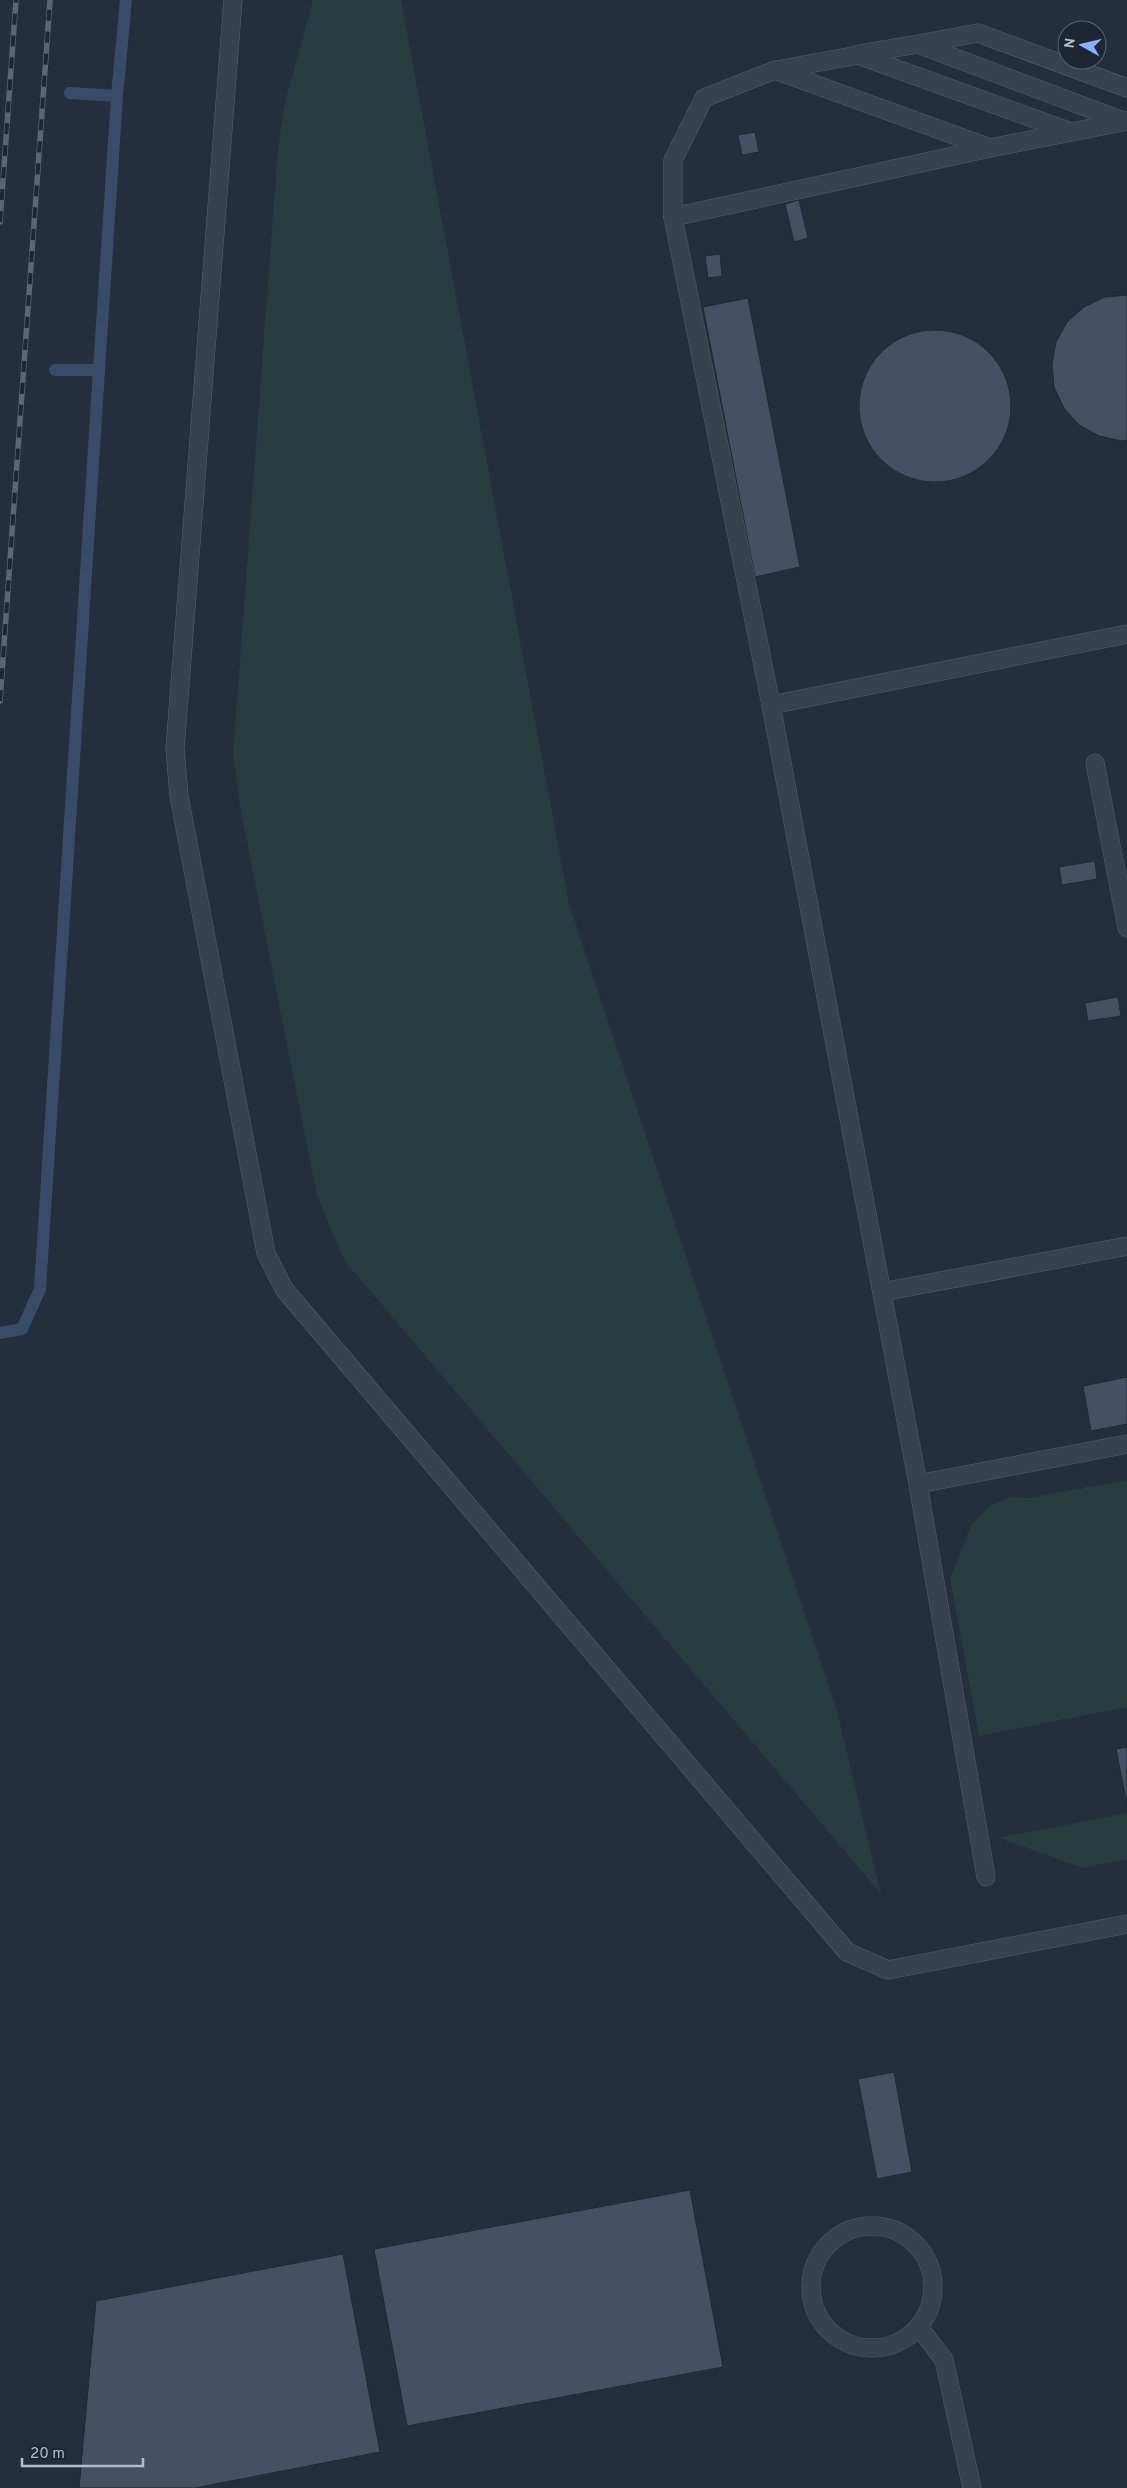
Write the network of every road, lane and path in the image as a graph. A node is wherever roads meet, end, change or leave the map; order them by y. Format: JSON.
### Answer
{"nodes":[{"id":1,"x":233,"y":0,"type":"edge"},
{"id":2,"x":918,"y":44,"type":"junction"},
{"id":3,"x":858,"y":55,"type":"junction"},
{"id":4,"x":775,"y":70,"type":"junction"},
{"id":5,"x":1127,"y":88,"type":"edge"},
{"id":6,"x":1125,"y":121,"type":"edge"},
{"id":7,"x":1072,"y":132,"type":"junction"},
{"id":8,"x":990,"y":148,"type":"junction"},
{"id":9,"x":673,"y":217,"type":"junction"},
{"id":10,"x":1127,"y":634,"type":"edge"},
{"id":11,"x":770,"y":705,"type":"junction"},
{"id":12,"x":1095,"y":763,"type":"dead end"},
{"id":13,"x":1127,"y":928,"type":"edge"},
{"id":14,"x":1127,"y":1246,"type":"edge"},
{"id":15,"x":882,"y":1292,"type":"junction"},
{"id":16,"x":1127,"y":1444,"type":"edge"},
{"id":17,"x":918,"y":1484,"type":"junction"},
{"id":18,"x":986,"y":1877,"type":"dead end"},
{"id":19,"x":1127,"y":1924,"type":"edge"},
{"id":20,"x":919,"y":2327,"type":"junction"},
{"id":21,"x":972,"y":2488,"type":"edge"}],
"edges":[{"from":1,"to":19,"type":"lane"},
{"from":2,"to":3,"type":"lane"},
{"from":2,"to":5,"type":"lane"},
{"from":2,"to":6,"type":"lane"},
{"from":3,"to":4,"type":"lane"},
{"from":3,"to":7,"type":"lane"},
{"from":4,"to":8,"type":"lane"},
{"from":4,"to":9,"type":"lane"},
{"from":6,"to":7,"type":"lane"},
{"from":7,"to":8,"type":"lane"},
{"from":8,"to":9,"type":"lane"},
{"from":9,"to":11,"type":"lane"},
{"from":10,"to":11,"type":"lane"},
{"from":11,"to":15,"type":"lane"},
{"from":12,"to":13,"type":"lane"},
{"from":14,"to":15,"type":"lane"},
{"from":15,"to":17,"type":"lane"},
{"from":16,"to":17,"type":"lane"},
{"from":17,"to":18,"type":"lane"},
{"from":20,"to":20,"type":"lane"},
{"from":20,"to":21,"type":"lane"}]}
